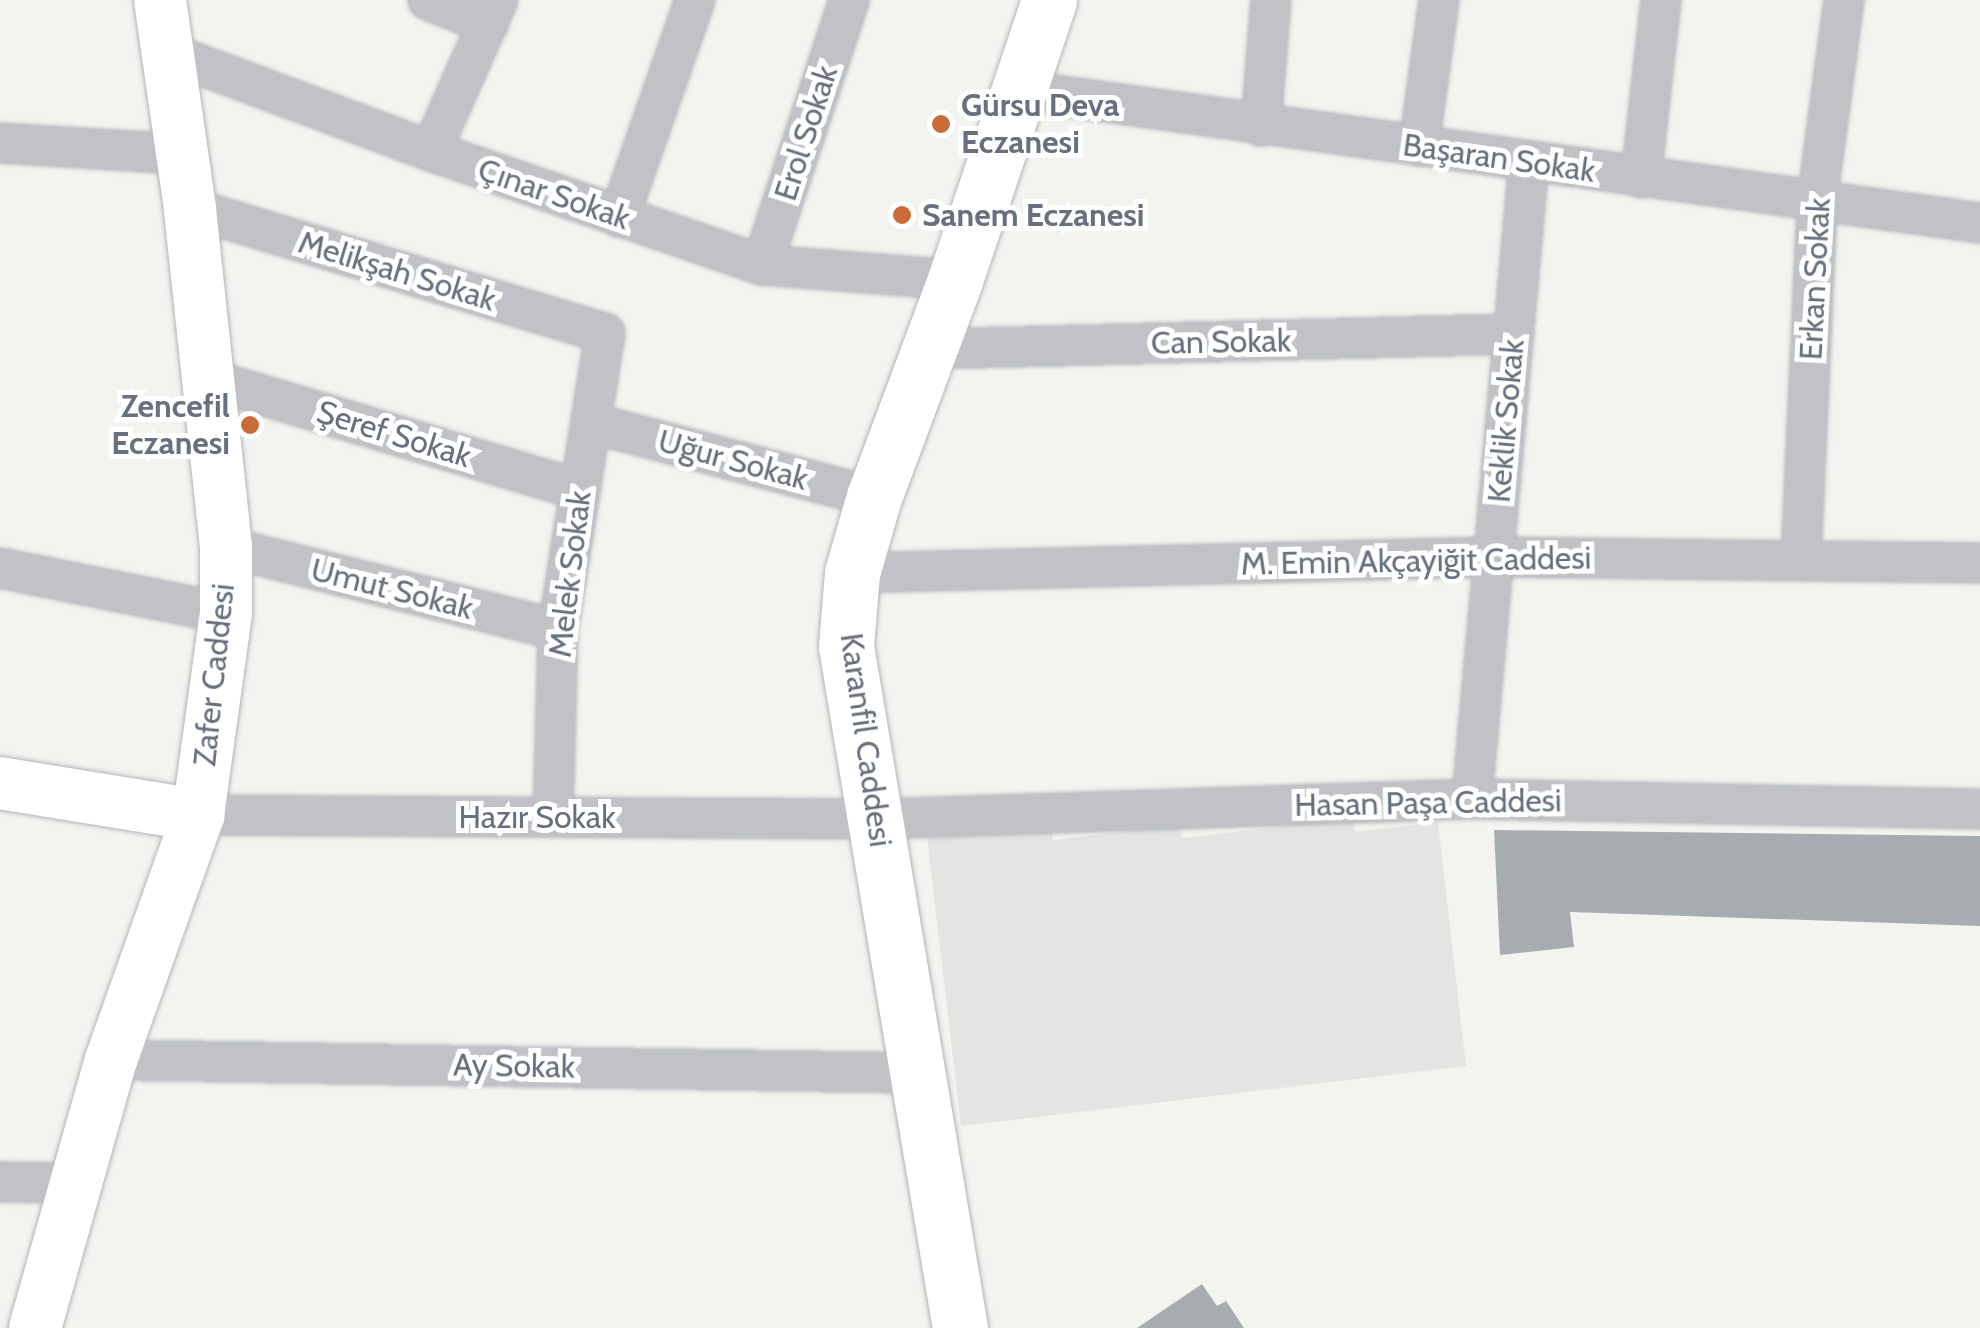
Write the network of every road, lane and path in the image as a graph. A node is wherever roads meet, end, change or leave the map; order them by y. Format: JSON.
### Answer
{"nodes":[{"id":1,"x":160,"y":0,"type":"edge"},
{"id":2,"x":428,"y":0,"type":"edge"},
{"id":3,"x":696,"y":0,"type":"edge"},
{"id":4,"x":849,"y":0,"type":"edge"},
{"id":5,"x":1050,"y":0,"type":"edge"},
{"id":6,"x":1271,"y":0,"type":"edge"},
{"id":7,"x":1439,"y":0,"type":"edge"},
{"id":8,"x":1661,"y":0,"type":"edge"},
{"id":9,"x":1844,"y":0,"type":"edge"},
{"id":10,"x":493,"y":12,"type":"edge"},
{"id":11,"x":166,"y":52,"type":"junction"},
{"id":12,"x":1019,"y":90,"type":"junction"},
{"id":13,"x":1261,"y":126,"type":"junction"},
{"id":14,"x":0,"y":143,"type":"edge"},
{"id":15,"x":1419,"y":146,"type":"junction"},
{"id":16,"x":431,"y":151,"type":"junction"},
{"id":17,"x":181,"y":154,"type":"junction"},
{"id":18,"x":1529,"y":162,"type":"junction"},
{"id":19,"x":1641,"y":178,"type":"junction"},
{"id":20,"x":1817,"y":202,"type":"junction"},
{"id":21,"x":190,"y":208,"type":"junction"},
{"id":22,"x":619,"y":217,"type":"junction"},
{"id":23,"x":1980,"y":223,"type":"edge"},
{"id":24,"x":762,"y":266,"type":"junction"},
{"id":25,"x":954,"y":280,"type":"junction"},
{"id":26,"x":605,"y":333,"type":"joint"},
{"id":27,"x":1513,"y":334,"type":"junction"},
{"id":28,"x":929,"y":349,"type":"junction"},
{"id":29,"x":208,"y":379,"type":"junction"},
{"id":30,"x":591,"y":422,"type":"junction"},
{"id":31,"x":580,"y":490,"type":"junction"},
{"id":32,"x":874,"y":497,"type":"junction"},
{"id":33,"x":226,"y":548,"type":"junction"},
{"id":34,"x":1494,"y":557,"type":"junction"},
{"id":35,"x":1802,"y":558,"type":"junction"},
{"id":36,"x":1980,"y":563,"type":"edge"},
{"id":37,"x":0,"y":568,"type":"edge"},
{"id":38,"x":852,"y":574,"type":"junction"},
{"id":39,"x":226,"y":613,"type":"junction"},
{"id":40,"x":558,"y":630,"type":"junction"},
{"id":41,"x":0,"y":783,"type":"edge"},
{"id":42,"x":1472,"y":799,"type":"junction"},
{"id":43,"x":1980,"y":809,"type":"edge"},
{"id":44,"x":198,"y":815,"type":"junction"},
{"id":45,"x":553,"y":817,"type":"junction"},
{"id":46,"x":876,"y":819,"type":"junction"},
{"id":47,"x":112,"y":1060,"type":"junction"},
{"id":48,"x":916,"y":1073,"type":"junction"},
{"id":49,"x":0,"y":1182,"type":"edge"},
{"id":50,"x":73,"y":1183,"type":"junction"},
{"id":51,"x":35,"y":1328,"type":"edge"},
{"id":52,"x":960,"y":1328,"type":"edge"}],
"edges":[{"from":1,"to":11,"type":"main road","name":"Zafer Caddesi"},
{"from":2,"to":10,"type":"street"},
{"from":3,"to":22,"type":"street"},
{"from":4,"to":24,"type":"street","name":"Erol Sokak"},
{"from":5,"to":12,"type":"main road","name":"Karanfil Caddesi"},
{"from":6,"to":13,"type":"street"},
{"from":7,"to":15,"type":"street"},
{"from":8,"to":19,"type":"street"},
{"from":9,"to":20,"type":"street","name":"Erkan Sokak"},
{"from":10,"to":16,"type":"street"},
{"from":11,"to":16,"type":"street","name":"Çınar Sokak"},
{"from":11,"to":17,"type":"main road","name":"Zafer Caddesi"},
{"from":12,"to":13,"type":"street","name":"Başaran Sokak"},
{"from":12,"to":25,"type":"main road","name":"Karanfil Caddesi"},
{"from":13,"to":15,"type":"street","name":"Başaran Sokak"},
{"from":14,"to":17,"type":"street"},
{"from":15,"to":18,"type":"street","name":"Başaran Sokak"},
{"from":16,"to":22,"type":"street","name":"Çınar Sokak"},
{"from":17,"to":21,"type":"main road","name":"Zafer Caddesi"},
{"from":18,"to":19,"type":"street","name":"Başaran Sokak"},
{"from":18,"to":27,"type":"street","name":"Keklik Sokak"},
{"from":19,"to":20,"type":"street","name":"Başaran Sokak"},
{"from":20,"to":23,"type":"street","name":"Başaran Sokak"},
{"from":20,"to":35,"type":"street","name":"Erkan Sokak"},
{"from":21,"to":26,"type":"street","name":"Melikşah Sokak"},
{"from":21,"to":29,"type":"main road","name":"Zafer Caddesi"},
{"from":22,"to":24,"type":"street","name":"Çınar Sokak"},
{"from":24,"to":25,"type":"street","name":"Çınar Sokak"},
{"from":25,"to":28,"type":"main road","name":"Karanfil Caddesi"},
{"from":26,"to":30,"type":"street","name":"Melek Sokak"},
{"from":27,"to":28,"type":"street","name":"Can Sokak"},
{"from":27,"to":34,"type":"street","name":"Keklik Sokak"},
{"from":28,"to":32,"type":"main road","name":"Karanfil Caddesi"},
{"from":29,"to":31,"type":"street","name":"Şeref Sokak"},
{"from":29,"to":33,"type":"main road","name":"Zafer Caddesi"},
{"from":30,"to":31,"type":"street","name":"Melek Sokak"},
{"from":30,"to":32,"type":"street","name":"Uğur Sokak"},
{"from":31,"to":40,"type":"street","name":"Melek Sokak"},
{"from":32,"to":38,"type":"main road","name":"Karanfil Caddesi"},
{"from":33,"to":39,"type":"main road","name":"Zafer Caddesi"},
{"from":33,"to":40,"type":"street","name":"Umut Sokak"},
{"from":34,"to":35,"type":"street","name":"M. Emin Akçayiğit Caddesi"},
{"from":34,"to":38,"type":"street","name":"M. Emin Akçayiğit Caddesi"},
{"from":34,"to":42,"type":"street","name":"Keklik Sokak"},
{"from":35,"to":36,"type":"street","name":"M. Emin Akçayiğit Caddesi"},
{"from":37,"to":39,"type":"street"},
{"from":38,"to":46,"type":"main road","name":"Karanfil Caddesi"},
{"from":39,"to":44,"type":"main road","name":"Zafer Caddesi"},
{"from":40,"to":45,"type":"street","name":"Melek Sokak"},
{"from":41,"to":44,"type":"main road"},
{"from":42,"to":43,"type":"street","name":"Hasan Paşa Caddesi"},
{"from":42,"to":46,"type":"street","name":"Hasan Paşa Caddesi"},
{"from":44,"to":45,"type":"street","name":"Hazır Sokak"},
{"from":44,"to":47,"type":"main road","name":"Zafer Caddesi"},
{"from":45,"to":46,"type":"street","name":"Hazır Sokak"},
{"from":46,"to":48,"type":"main road","name":"Karanfil Caddesi"},
{"from":47,"to":48,"type":"street","name":"Ay Sokak"},
{"from":47,"to":50,"type":"main road","name":"Zafer Caddesi"},
{"from":48,"to":52,"type":"main road","name":"Karanfil Caddesi"},
{"from":49,"to":50,"type":"street"},
{"from":50,"to":51,"type":"main road","name":"Zafer Caddesi"}]}
